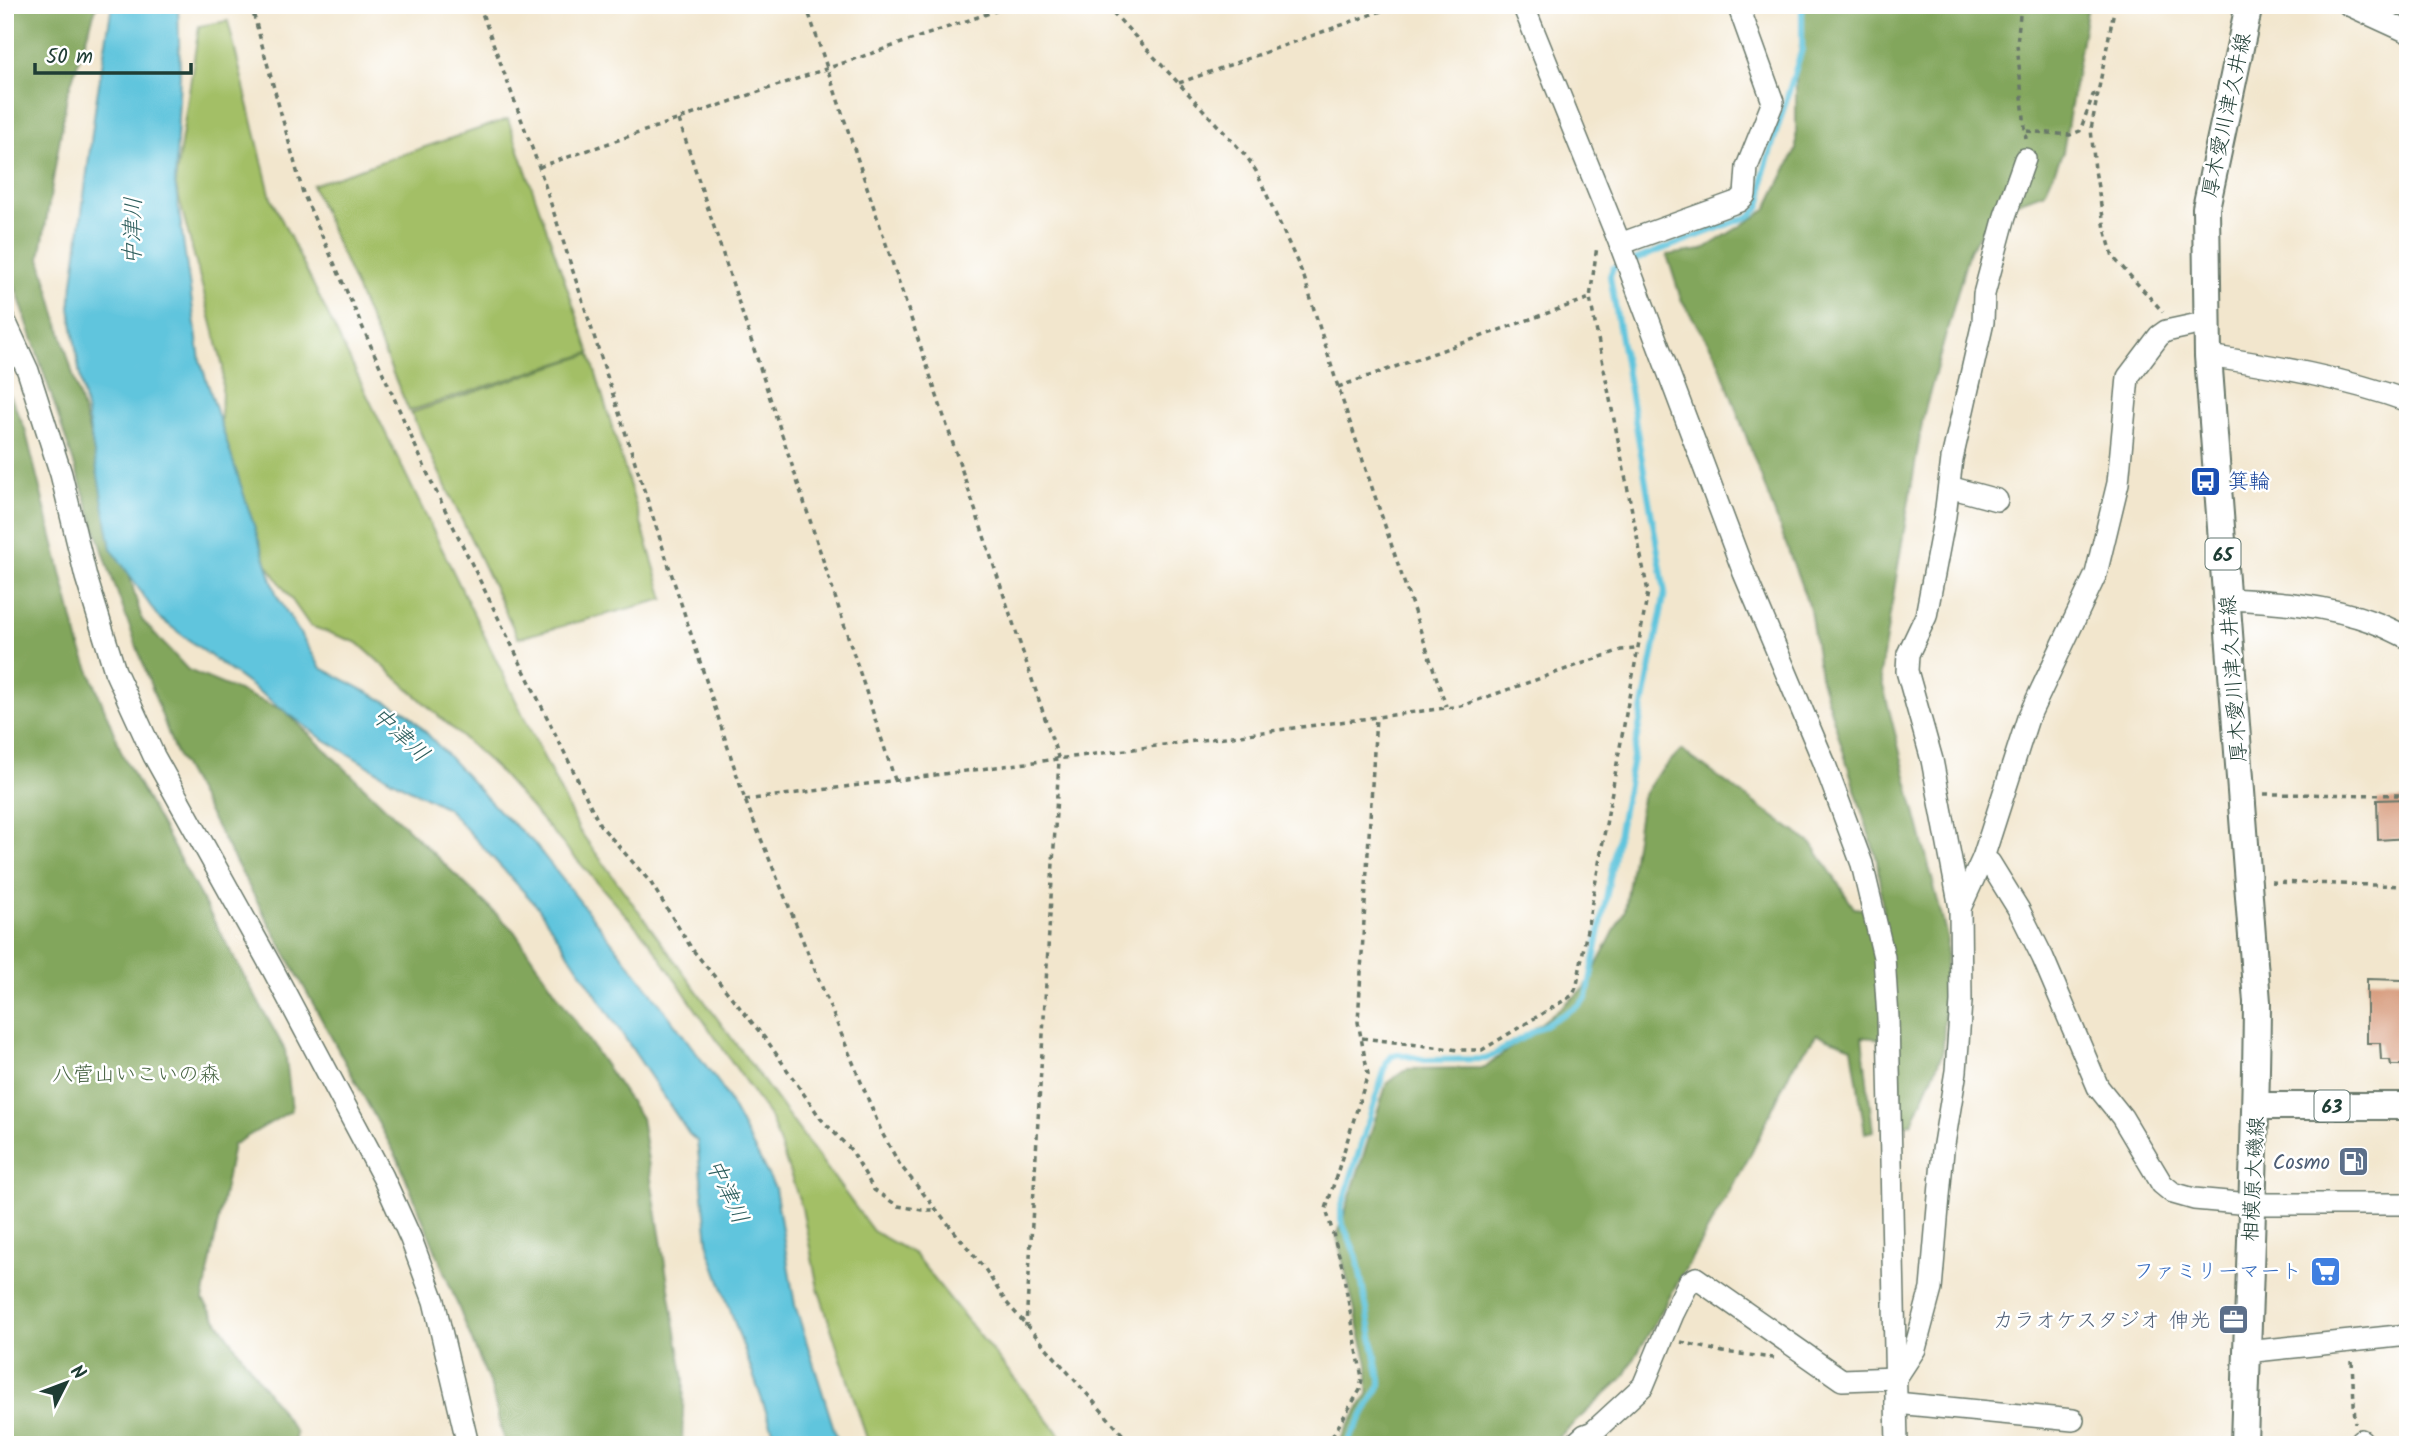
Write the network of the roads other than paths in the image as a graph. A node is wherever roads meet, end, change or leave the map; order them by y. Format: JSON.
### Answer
{"nodes":[{"id":1,"x":1523,"y":5,"type":"edge"},
{"id":2,"x":1738,"y":5,"type":"edge"},
{"id":3,"x":2249,"y":5,"type":"edge"},
{"id":4,"x":2349,"y":5,"type":"edge"},
{"id":5,"x":2408,"y":32,"type":"edge"},
{"id":6,"x":2025,"y":159,"type":"road end"},
{"id":7,"x":1618,"y":241,"type":"junction"},
{"id":8,"x":5,"y":321,"type":"edge"},
{"id":9,"x":2208,"y":322,"type":"junction"},
{"id":10,"x":2208,"y":356,"type":"junction"},
{"id":11,"x":2408,"y":401,"type":"edge"},
{"id":12,"x":1949,"y":487,"type":"junction"},
{"id":13,"x":1997,"y":500,"type":"dead end"},
{"id":14,"x":2227,"y":599,"type":"junction"},
{"id":15,"x":2408,"y":638,"type":"edge"},
{"id":16,"x":1983,"y":858,"type":"junction"},
{"id":17,"x":1960,"y":908,"type":"junction"},
{"id":18,"x":2256,"y":1106,"type":"junction"},
{"id":19,"x":2408,"y":1106,"type":"edge"},
{"id":20,"x":2250,"y":1204,"type":"junction"},
{"id":21,"x":2408,"y":1204,"type":"edge"},
{"id":22,"x":2408,"y":1335,"type":"edge"},
{"id":23,"x":2246,"y":1352,"type":"junction"},
{"id":24,"x":1896,"y":1378,"type":"junction"},
{"id":25,"x":1896,"y":1404,"type":"junction"},
{"id":26,"x":2073,"y":1420,"type":"dead end"},
{"id":27,"x":468,"y":1445,"type":"edge"},
{"id":28,"x":1574,"y":1445,"type":"edge"},
{"id":29,"x":1897,"y":1445,"type":"edge"},
{"id":30,"x":2244,"y":1445,"type":"edge"}],
"edges":[{"from":1,"to":7,"type":"street"},
{"from":2,"to":7,"type":"street"},
{"from":3,"to":9,"type":"main road","name":"厚木愛川津久井線","number":"65"},
{"from":4,"to":5,"type":"street"},
{"from":6,"to":12,"type":"street"},
{"from":7,"to":24,"type":"street"},
{"from":8,"to":27,"type":"street"},
{"from":9,"to":10,"type":"main road","name":"厚木愛川津久井線","number":"65"},
{"from":9,"to":16,"type":"street"},
{"from":10,"to":11,"type":"street"},
{"from":10,"to":14,"type":"main road","name":"厚木愛川津久井線","number":"65"},
{"from":12,"to":13,"type":"street"},
{"from":12,"to":17,"type":"street"},
{"from":14,"to":15,"type":"street"},
{"from":14,"to":18,"type":"main road","name":"厚木愛川津久井線","number":"65"},
{"from":16,"to":17,"type":"street"},
{"from":16,"to":20,"type":"street"},
{"from":17,"to":24,"type":"street"},
{"from":18,"to":19,"type":"main road","name":"相模原大磯線","number":"63"},
{"from":18,"to":20,"type":"main road","name":"相模原大磯線"},
{"from":20,"to":21,"type":"street"},
{"from":20,"to":23,"type":"main road","name":"相模原大磯線"},
{"from":22,"to":23,"type":"street"},
{"from":23,"to":30,"type":"main road","name":"相模原大磯線"},
{"from":24,"to":25,"type":"street"},
{"from":24,"to":28,"type":"street"},
{"from":25,"to":26,"type":"street"},
{"from":25,"to":29,"type":"street"}]}
